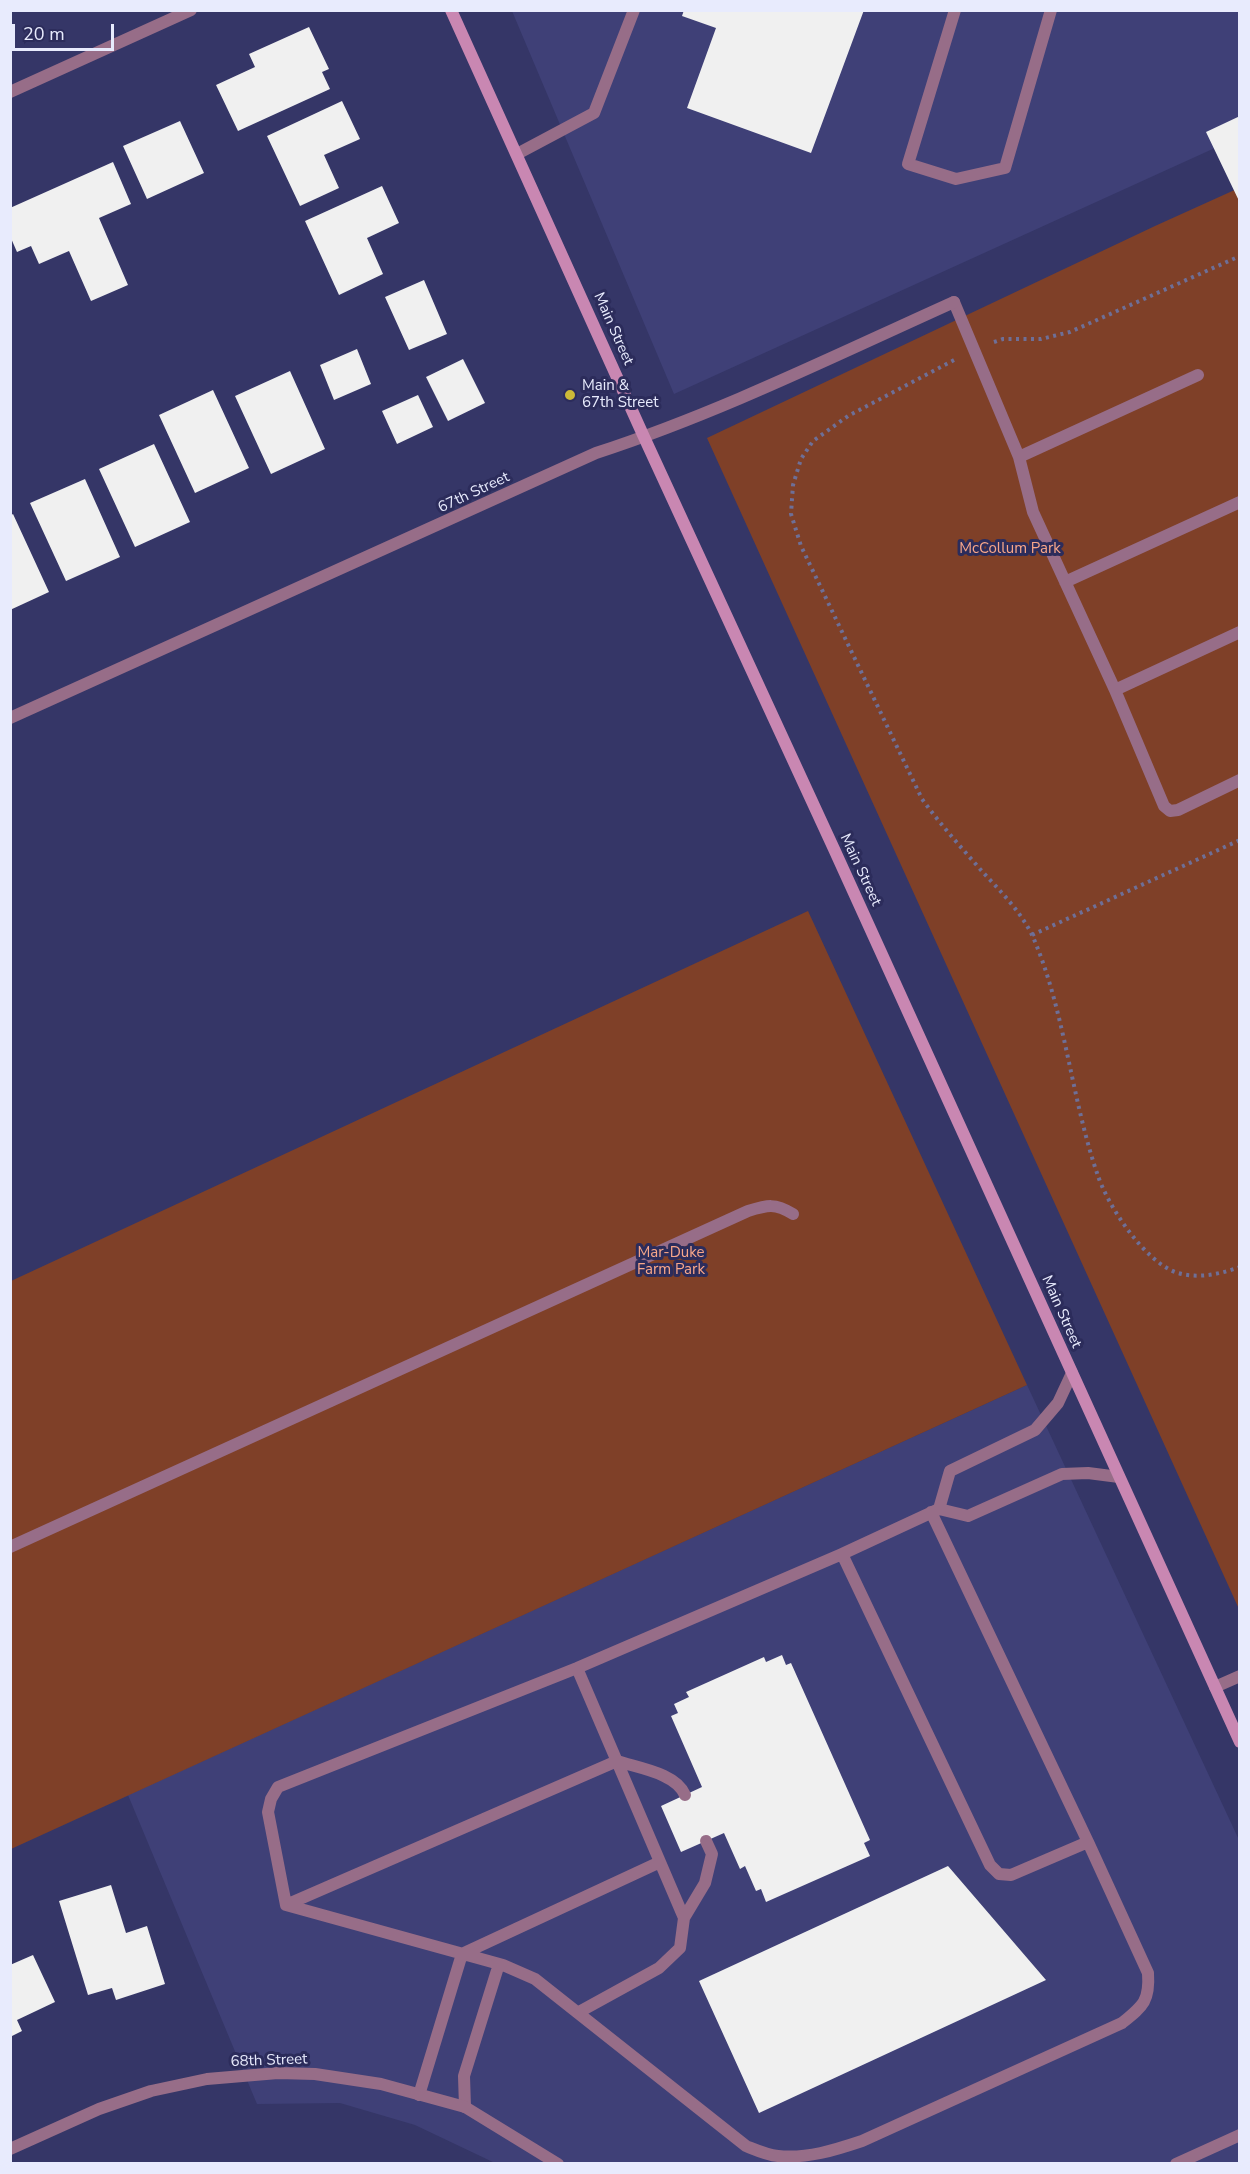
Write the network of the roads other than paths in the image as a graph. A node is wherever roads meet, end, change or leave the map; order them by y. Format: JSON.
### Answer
{"nodes":[{"id":1,"x":191,"y":10,"type":"edge"},
{"id":2,"x":452,"y":10,"type":"edge"},
{"id":3,"x":634,"y":10,"type":"edge"},
{"id":4,"x":955,"y":10,"type":"edge"},
{"id":5,"x":1051,"y":10,"type":"edge"},
{"id":6,"x":10,"y":92,"type":"edge"},
{"id":7,"x":517,"y":154,"type":"junction"},
{"id":8,"x":1198,"y":375,"type":"dead end"},
{"id":9,"x":644,"y":438,"type":"junction"},
{"id":10,"x":1019,"y":457,"type":"junction"},
{"id":11,"x":1239,"y":502,"type":"edge"},
{"id":12,"x":1065,"y":582,"type":"junction"},
{"id":13,"x":1239,"y":632,"type":"edge"},
{"id":14,"x":1115,"y":690,"type":"junction"},
{"id":15,"x":10,"y":718,"type":"edge"},
{"id":16,"x":1239,"y":780,"type":"edge"},
{"id":17,"x":793,"y":1214,"type":"dead end"},
{"id":18,"x":1072,"y":1373,"type":"junction"},
{"id":19,"x":1119,"y":1477,"type":"junction"},
{"id":20,"x":935,"y":1510,"type":"junction"},
{"id":21,"x":10,"y":1547,"type":"edge"},
{"id":22,"x":842,"y":1554,"type":"junction"},
{"id":23,"x":577,"y":1668,"type":"junction"},
{"id":24,"x":1239,"y":1676,"type":"edge"},
{"id":25,"x":1215,"y":1687,"type":"junction"},
{"id":26,"x":1239,"y":1742,"type":"edge"},
{"id":27,"x":617,"y":1761,"type":"junction"},
{"id":28,"x":686,"y":1795,"type":"dead end"},
{"id":29,"x":706,"y":1841,"type":"dead end"},
{"id":30,"x":1088,"y":1842,"type":"junction"},
{"id":31,"x":660,"y":1862,"type":"junction"},
{"id":32,"x":286,"y":1905,"type":"junction"},
{"id":33,"x":684,"y":1918,"type":"junction"},
{"id":34,"x":462,"y":1954,"type":"junction"},
{"id":35,"x":499,"y":1964,"type":"junction"},
{"id":36,"x":579,"y":2012,"type":"junction"},
{"id":37,"x":419,"y":2095,"type":"junction"},
{"id":38,"x":465,"y":2107,"type":"junction"},
{"id":39,"x":1239,"y":2135,"type":"edge"},
{"id":40,"x":10,"y":2149,"type":"edge"},
{"id":41,"x":558,"y":2163,"type":"edge"},
{"id":42,"x":1176,"y":2163,"type":"edge"}],
"edges":[{"from":1,"to":6,"type":"street"},
{"from":2,"to":7,"type":"main road","name":"Main Street"},
{"from":3,"to":7,"type":"street"},
{"from":4,"to":5,"type":"street"},
{"from":7,"to":9,"type":"main road","name":"Main Street"},
{"from":8,"to":10,"type":"street"},
{"from":9,"to":10,"type":"street","name":"67th Street"},
{"from":9,"to":15,"type":"street","name":"67th Street"},
{"from":9,"to":18,"type":"main road","name":"Main Street"},
{"from":10,"to":12,"type":"street"},
{"from":11,"to":12,"type":"street"},
{"from":12,"to":14,"type":"street"},
{"from":13,"to":14,"type":"street"},
{"from":14,"to":16,"type":"street"},
{"from":17,"to":21,"type":"street"},
{"from":18,"to":19,"type":"main road","name":"Main Street"},
{"from":18,"to":20,"type":"street"},
{"from":19,"to":20,"type":"street"},
{"from":19,"to":25,"type":"main road","name":"Main Street"},
{"from":20,"to":22,"type":"street"},
{"from":20,"to":30,"type":"street"},
{"from":22,"to":23,"type":"street"},
{"from":22,"to":30,"type":"street"},
{"from":23,"to":27,"type":"street"},
{"from":23,"to":32,"type":"street"},
{"from":24,"to":25,"type":"street"},
{"from":25,"to":26,"type":"main road","name":"Main Street"},
{"from":27,"to":28,"type":"street"},
{"from":27,"to":31,"type":"street"},
{"from":27,"to":32,"type":"street"},
{"from":29,"to":33,"type":"street"},
{"from":30,"to":36,"type":"street"},
{"from":31,"to":33,"type":"street"},
{"from":31,"to":34,"type":"street"},
{"from":32,"to":34,"type":"street"},
{"from":33,"to":36,"type":"street"},
{"from":34,"to":35,"type":"street"},
{"from":34,"to":37,"type":"street"},
{"from":35,"to":36,"type":"street"},
{"from":35,"to":38,"type":"street"},
{"from":37,"to":38,"type":"street","name":"68th Street"},
{"from":37,"to":40,"type":"street","name":"68th Street"},
{"from":38,"to":41,"type":"street","name":"68th Street"},
{"from":39,"to":42,"type":"street"}]}
